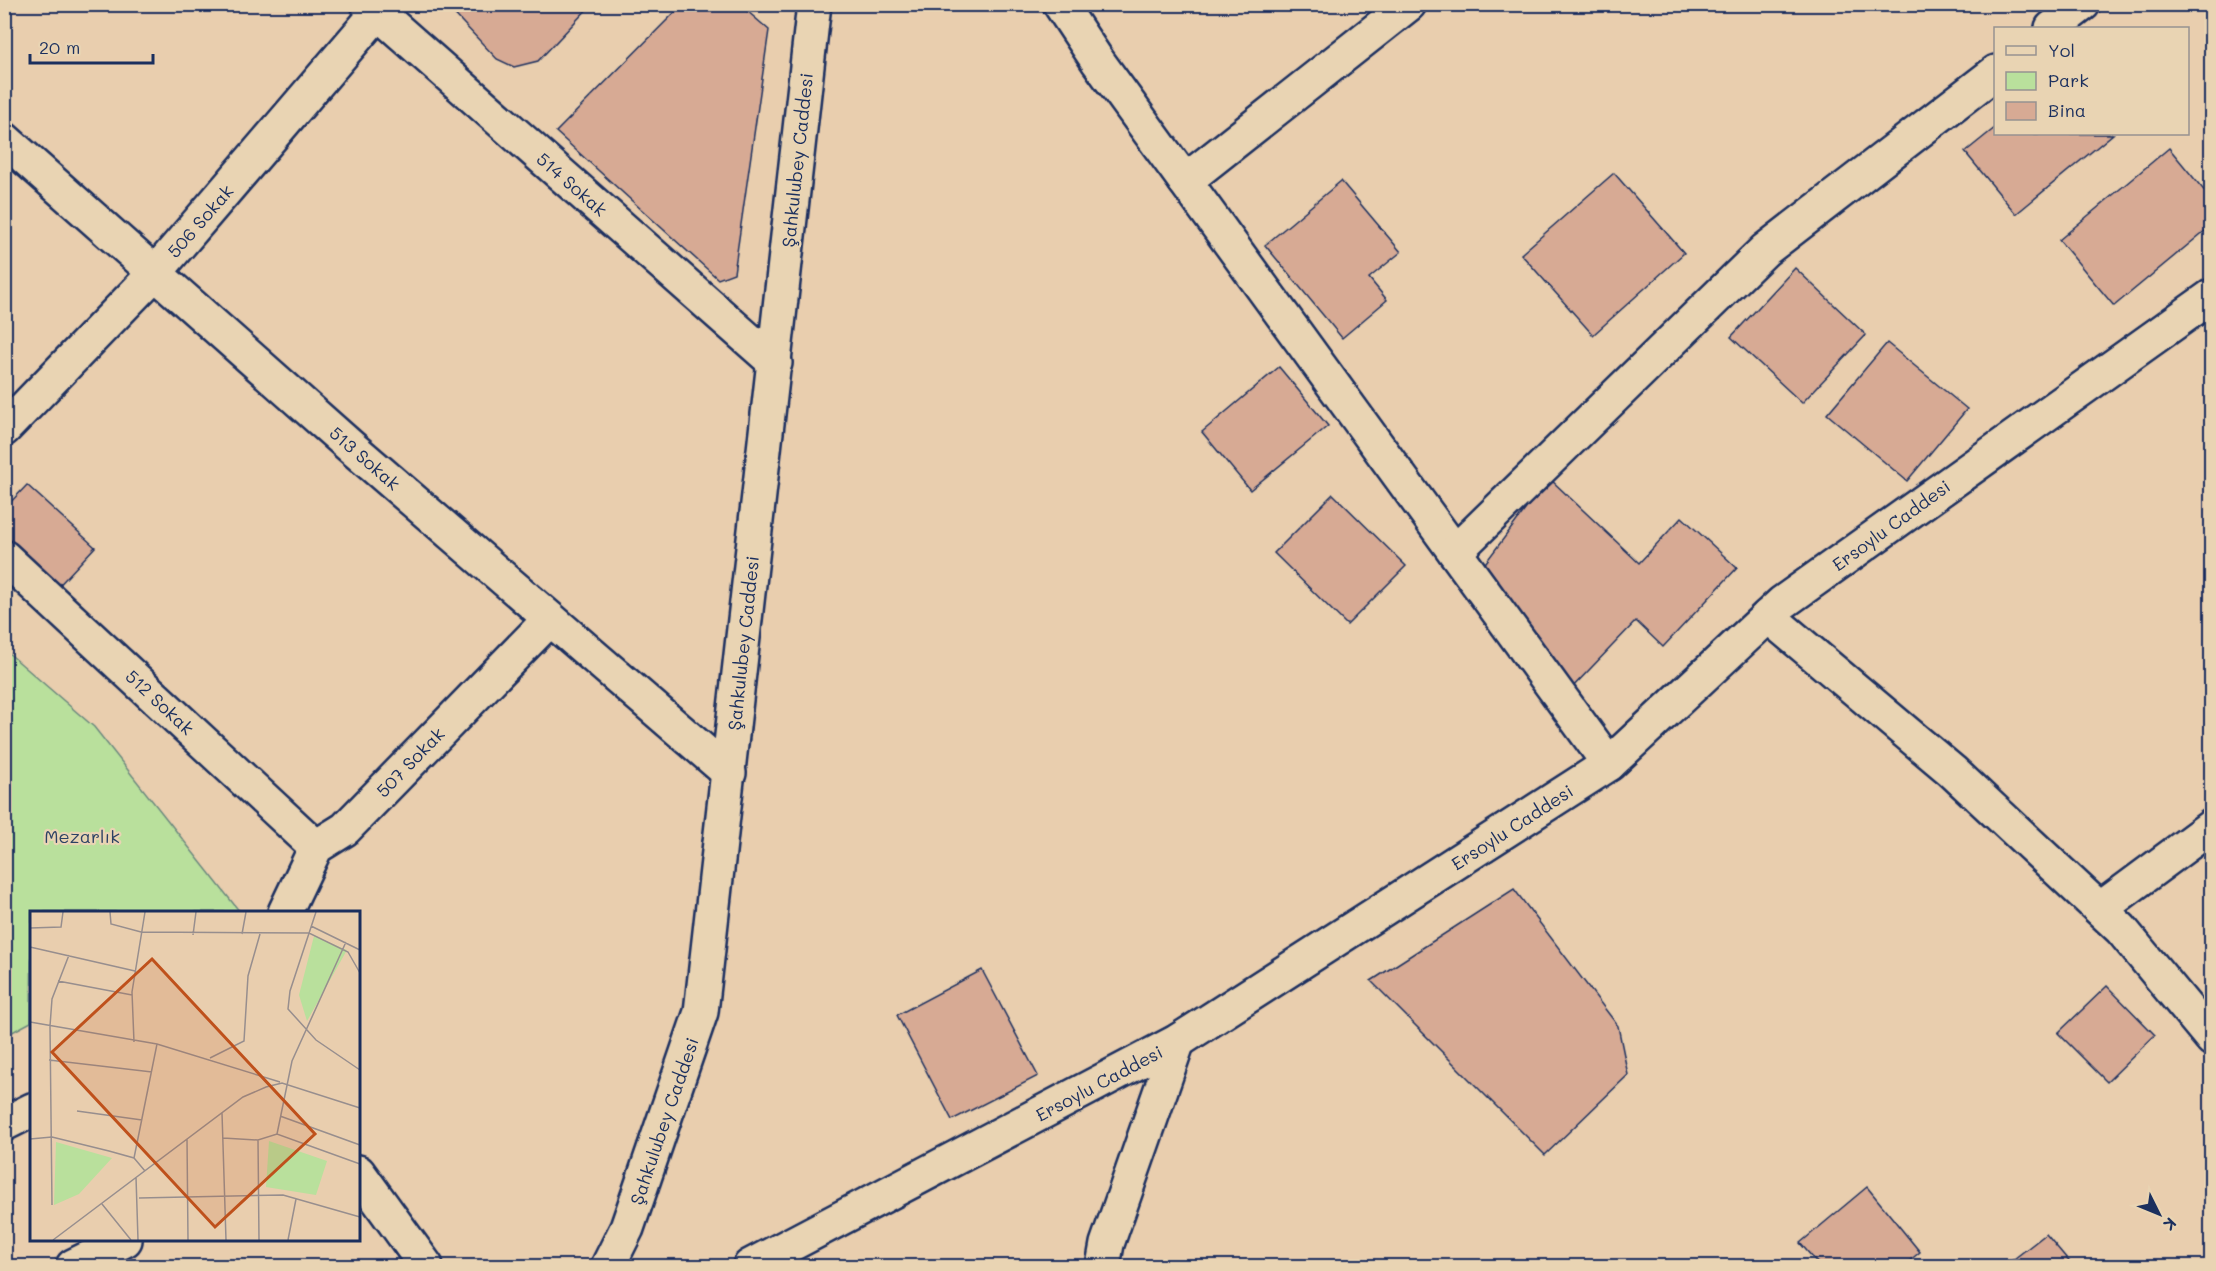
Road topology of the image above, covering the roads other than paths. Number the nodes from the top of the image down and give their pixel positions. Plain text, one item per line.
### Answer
1 (814, 4) edge
2 (1060, 4) edge
3 (1409, 4) edge
4 (2083, 4) edge
5 (377, 7) edge
6 (2053, 27) edge
7 (1994, 73) edge
8 (4, 139) edge
9 (1185, 181) junction
10 (155, 273) junction
11 (2211, 296) edge
12 (775, 363) junction
13 (4, 429) edge
14 (1455, 552) junction
15 (4, 556) edge
16 (1767, 616) junction
17 (550, 618) junction
18 (1609, 764) junction
19 (729, 773) junction
20 (2211, 826) edge
21 (316, 847) junction
22 (2100, 909) junction
23 (285, 911) edge
24 (2211, 1039) edge
25 (1178, 1041) junction
26 (30, 1111) edge
27 (4, 1124) edge
28 (360, 1175) edge
29 (121, 1241) edge
30 (73, 1266) edge
31 (426, 1266) edge
32 (608, 1266) edge
33 (750, 1266) edge
34 (1103, 1266) edge

1 - 12 street, Şahkulubey Caddesi
2 - 9 street
3 - 9 street
4 - 6 street
5 - 10 street, 506 Sokak
5 - 12 street, 514 Sokak
7 - 14 street
8 - 10 street, 513 Sokak
9 - 14 street
10 - 13 street, 506 Sokak
10 - 17 street, 513 Sokak
11 - 16 street, Ersoylu Caddesi
12 - 19 street, Şahkulubey Caddesi
14 - 18 street
15 - 21 street, 512 Sokak
16 - 18 street, Ersoylu Caddesi
16 - 22 street
17 - 19 street, 513 Sokak
17 - 21 street, 507 Sokak
18 - 25 street, Ersoylu Caddesi
19 - 32 street, Şahkulubey Caddesi
20 - 22 street
21 - 23 street
22 - 24 street
25 - 33 street, Ersoylu Caddesi
25 - 34 street
26 - 27 street
28 - 31 street
29 - 30 street

